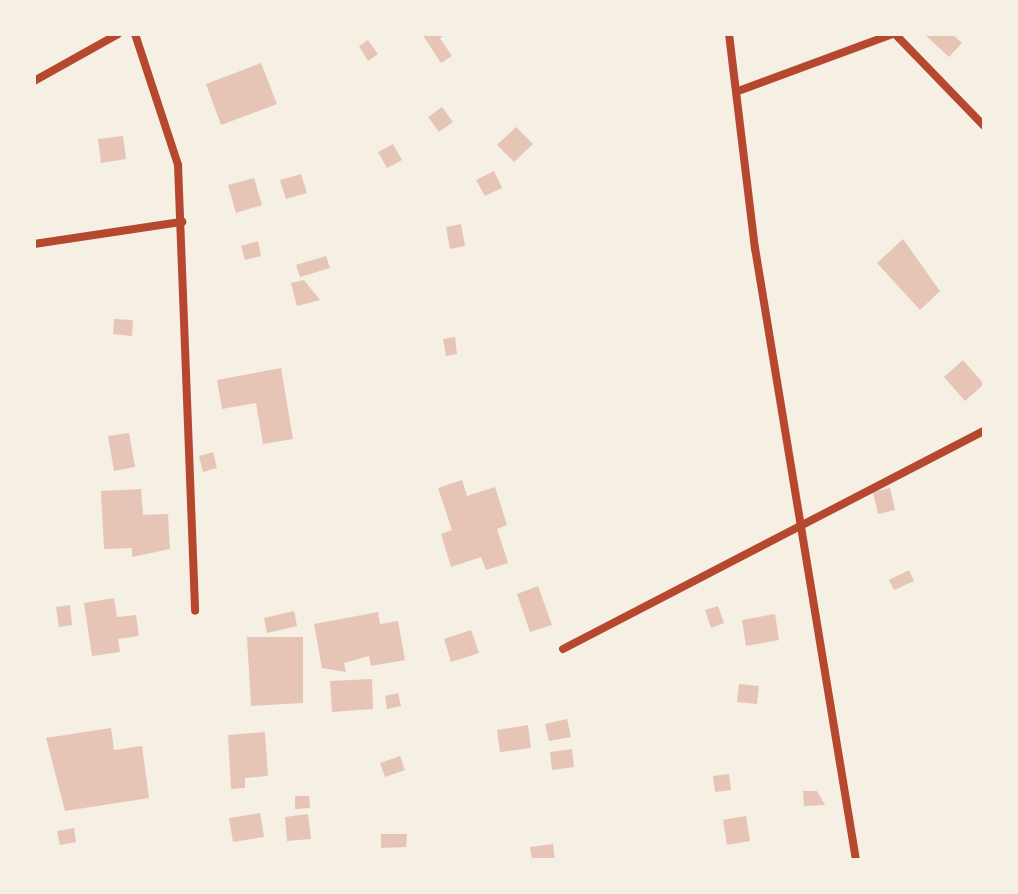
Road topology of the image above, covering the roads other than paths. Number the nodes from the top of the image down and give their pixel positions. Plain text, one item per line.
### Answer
1 (118, 34) edge
2 (135, 34) edge
3 (729, 34) edge
4 (894, 34) edge
5 (34, 81) edge
6 (741, 90) junction
7 (984, 126) edge
8 (182, 222) junction
9 (34, 244) edge
10 (984, 431) edge
11 (804, 522) junction
12 (195, 611) dead end
13 (563, 649) dead end
14 (856, 860) edge

1 - 5 street
2 - 8 street
3 - 6 street
4 - 6 street
4 - 7 street
6 - 11 street
8 - 9 street
8 - 12 street
10 - 11 street
11 - 13 street
11 - 14 street

